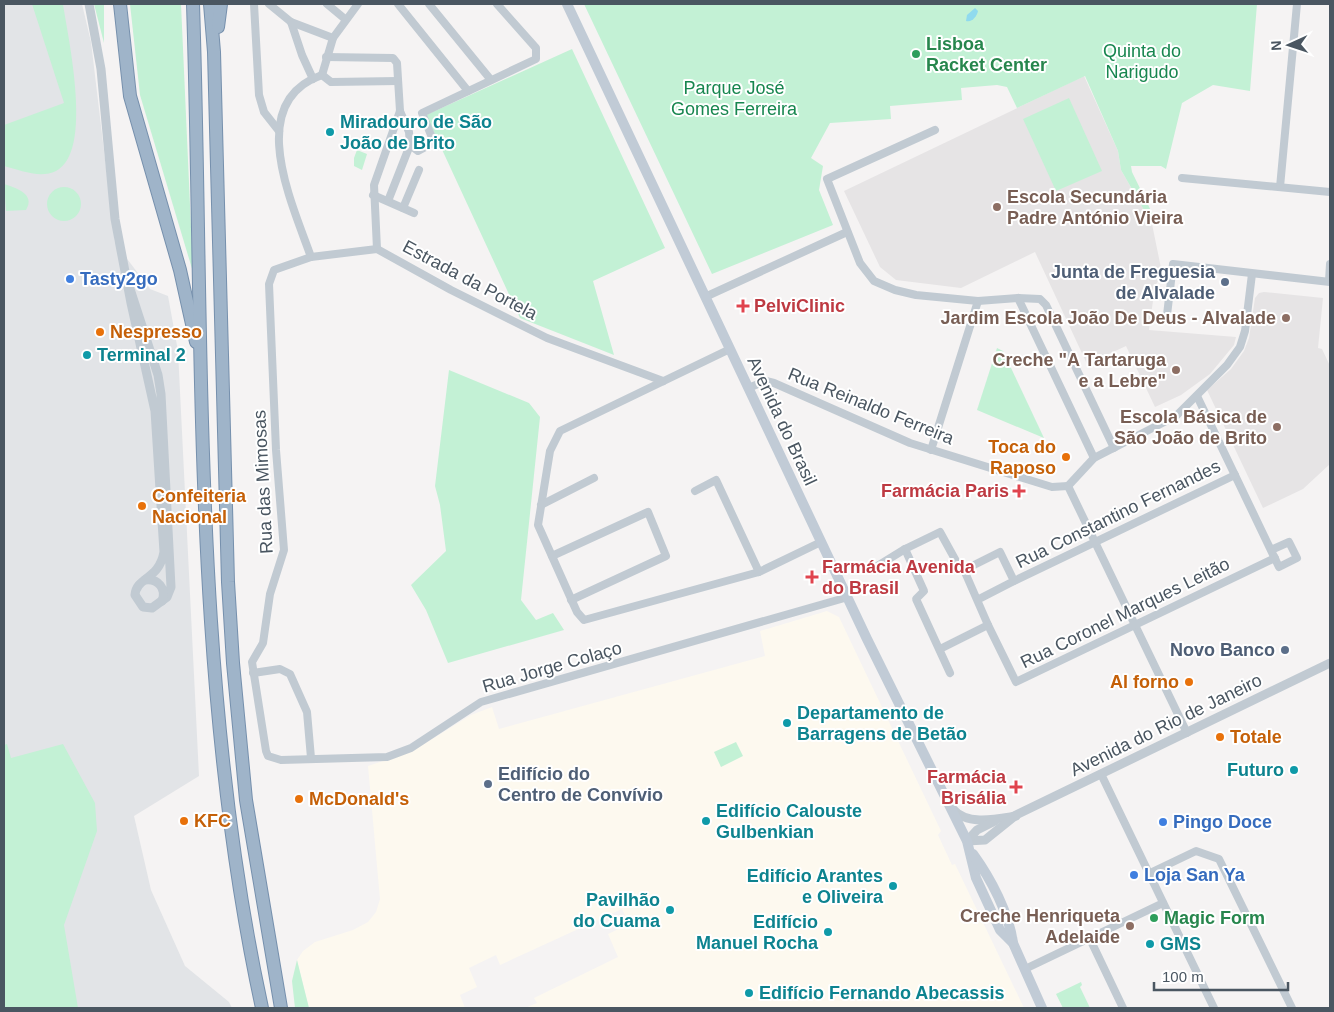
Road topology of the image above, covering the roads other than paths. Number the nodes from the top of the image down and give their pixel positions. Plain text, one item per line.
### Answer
1 (89, 4) edge
2 (120, 4) edge
3 (193, 4) edge
4 (210, 4) edge
5 (221, 4) edge
6 (254, 4) edge
7 (269, 4) edge
8 (327, 4) edge
9 (358, 4) edge
10 (398, 4) edge
11 (429, 4) edge
12 (497, 4) edge
13 (567, 4) edge
14 (1297, 4) edge
15 (345, 19) junction
16 (291, 22) junction
17 (333, 38) junction
18 (214, 52) junction
19 (326, 57) junction
20 (322, 76) junction
21 (313, 79) junction
22 (492, 80) junction
23 (398, 81) junction
24 (468, 91) junction
25 (400, 111) junction
26 (936, 130) dead end
27 (279, 132) junction
28 (410, 145) junction
29 (419, 170) dead end
30 (1182, 178) dead end
31 (1280, 187) junction
32 (1330, 192) edge
33 (373, 195) junction
34 (388, 202) junction
35 (403, 208) junction
36 (414, 213) dead end
37 (847, 232) junction
38 (377, 249) junction
39 (311, 257) junction
40 (1330, 264) edge
41 (1252, 274) junction
42 (1329, 281) edge
43 (269, 284) joint
44 (128, 286) junction
45 (706, 297) junction
46 (1018, 298) junction
47 (978, 301) junction
48 (1167, 315) dead end
49 (730, 349) junction
50 (202, 371) junction
51 (663, 381) junction
52 (748, 388) junction
53 (1197, 396) junction
54 (1114, 448) junction
55 (930, 450) junction
56 (1094, 458) junction
57 (1234, 475) junction
58 (594, 478) dead end
59 (1068, 486) junction
60 (695, 492) dead end
61 (541, 505) junction
62 (821, 542) junction
63 (1095, 542) junction
64 (905, 548) junction
65 (1271, 550) junction
66 (552, 556) junction
67 (1274, 558) junction
68 (871, 570) dead end
69 (964, 570) junction
70 (759, 572) junction
71 (145, 580) junction
72 (1014, 581) junction
73 (848, 598) junction
74 (979, 599) junction
75 (571, 600) junction
76 (161, 602) junction
77 (988, 625) junction
78 (1135, 625) junction
79 (940, 649) junction
80 (1330, 663) edge
81 (950, 673) dead end
82 (253, 674) junction
83 (1187, 733) junction
84 (311, 758) junction
85 (271, 759) joint
86 (1101, 774) junction
87 (951, 806) junction
88 (1016, 816) junction
89 (1002, 818) junction
90 (969, 846) junction
91 (1150, 873) junction
92 (1163, 903) junction
93 (1090, 938) junction
94 (1024, 969) junction
95 (262, 1008) edge
96 (281, 1008) edge
97 (1042, 1008) edge
98 (1123, 1008) edge
99 (1214, 1008) edge
100 (1292, 1008) edge

1 - 44 street
2 - 50 highway
3 - 50 highway
4 - 18 highway
5 - 18 highway
6 - 27 street
7 - 16 street
8 - 15 street
9 - 15 street
10 - 24 street
11 - 22 street
12 - 22 street
13 - 45 main road, Avenida do Brasil
14 - 31 street
15 - 17 street
16 - 17 street
16 - 21 street
17 - 19 street
18 - 96 highway
19 - 20 street
19 - 23 street
20 - 21 street
20 - 23 street
21 - 27 street
22 - 24 street
23 - 25 street
24 - 28 street
25 - 28 street
25 - 33 street
26 - 37 street
27 - 39 street
28 - 34 street
29 - 35 street
30 - 31 street
31 - 32 street
33 - 34 street
33 - 38 street
34 - 35 street
35 - 36 street
37 - 45 street
37 - 47 street
38 - 39 street, Estrada da Portela
38 - 51 street, Estrada da Portela
39 - 43 street, Estrada da Portela
40 - 42 street
41 - 42 street
41 - 48 street
41 - 53 street
43 - 82 street, Rua das Mimosas
44 - 71 street
44 - 76 street
45 - 49 main road, Avenida do Brasil
46 - 47 street
46 - 54 street
46 - 56 street
47 - 55 street
49 - 51 street
49 - 52 main road, Avenida do Brasil
50 - 95 highway
51 - 61 street
52 - 55 street, Rua Reinaldo Ferreira
52 - 62 main road, Avenida do Brasil
53 - 54 street
53 - 57 street
54 - 56 street
55 - 59 street, Rua Reinaldo Ferreira
56 - 59 street
57 - 63 street, Rua Constantino Fernandes
57 - 65 street
58 - 61 street
59 - 63 street
60 - 70 street
61 - 66 street
62 - 70 street
62 - 73 main road, Avenida do Brasil
63 - 72 street, Rua Constantino Fernandes
63 - 78 street
64 - 68 street
64 - 69 street, Rua Coronel Marques Leitão
64 - 79 street
65 - 67 street
65 - 67 street
66 - 75 street
66 - 75 street
67 - 78 street, Rua Coronel Marques Leitão
69 - 72 street
69 - 74 street, Rua Coronel Marques Leitão
70 - 75 street
71 - 76 street
71 - 76 street
72 - 74 street, Rua Constantino Fernandes
73 - 84 street, Rua Jorge Colaço
73 - 87 main road, Avenida do Brasil
74 - 77 street, Rua Coronel Marques Leitão
77 - 78 street, Rua Coronel Marques Leitão
77 - 79 street
78 - 83 street
79 - 81 street
80 - 83 street, Avenida do Rio de Janeiro
82 - 84 street
82 - 85 street, Rua das Mimosas
83 - 86 street, Avenida do Rio de Janeiro
84 - 85 street, Rua Jorge Colaço
86 - 88 street, Avenida do Rio de Janeiro
86 - 91 street
87 - 89 street, Avenida do Rio de Janeiro
87 - 90 main road, Avenida do Brasil
88 - 89 street, Avenida do Rio de Janeiro
88 - 90 street, Avenida do Rio de Janeiro
89 - 90 street, Avenida do Rio de Janeiro
90 - 94 main road, Avenida do Brasil
91 - 92 street
91 - 100 street
92 - 93 street
92 - 99 street
93 - 94 street
93 - 98 street
94 - 97 main road, Avenida do Brasil

